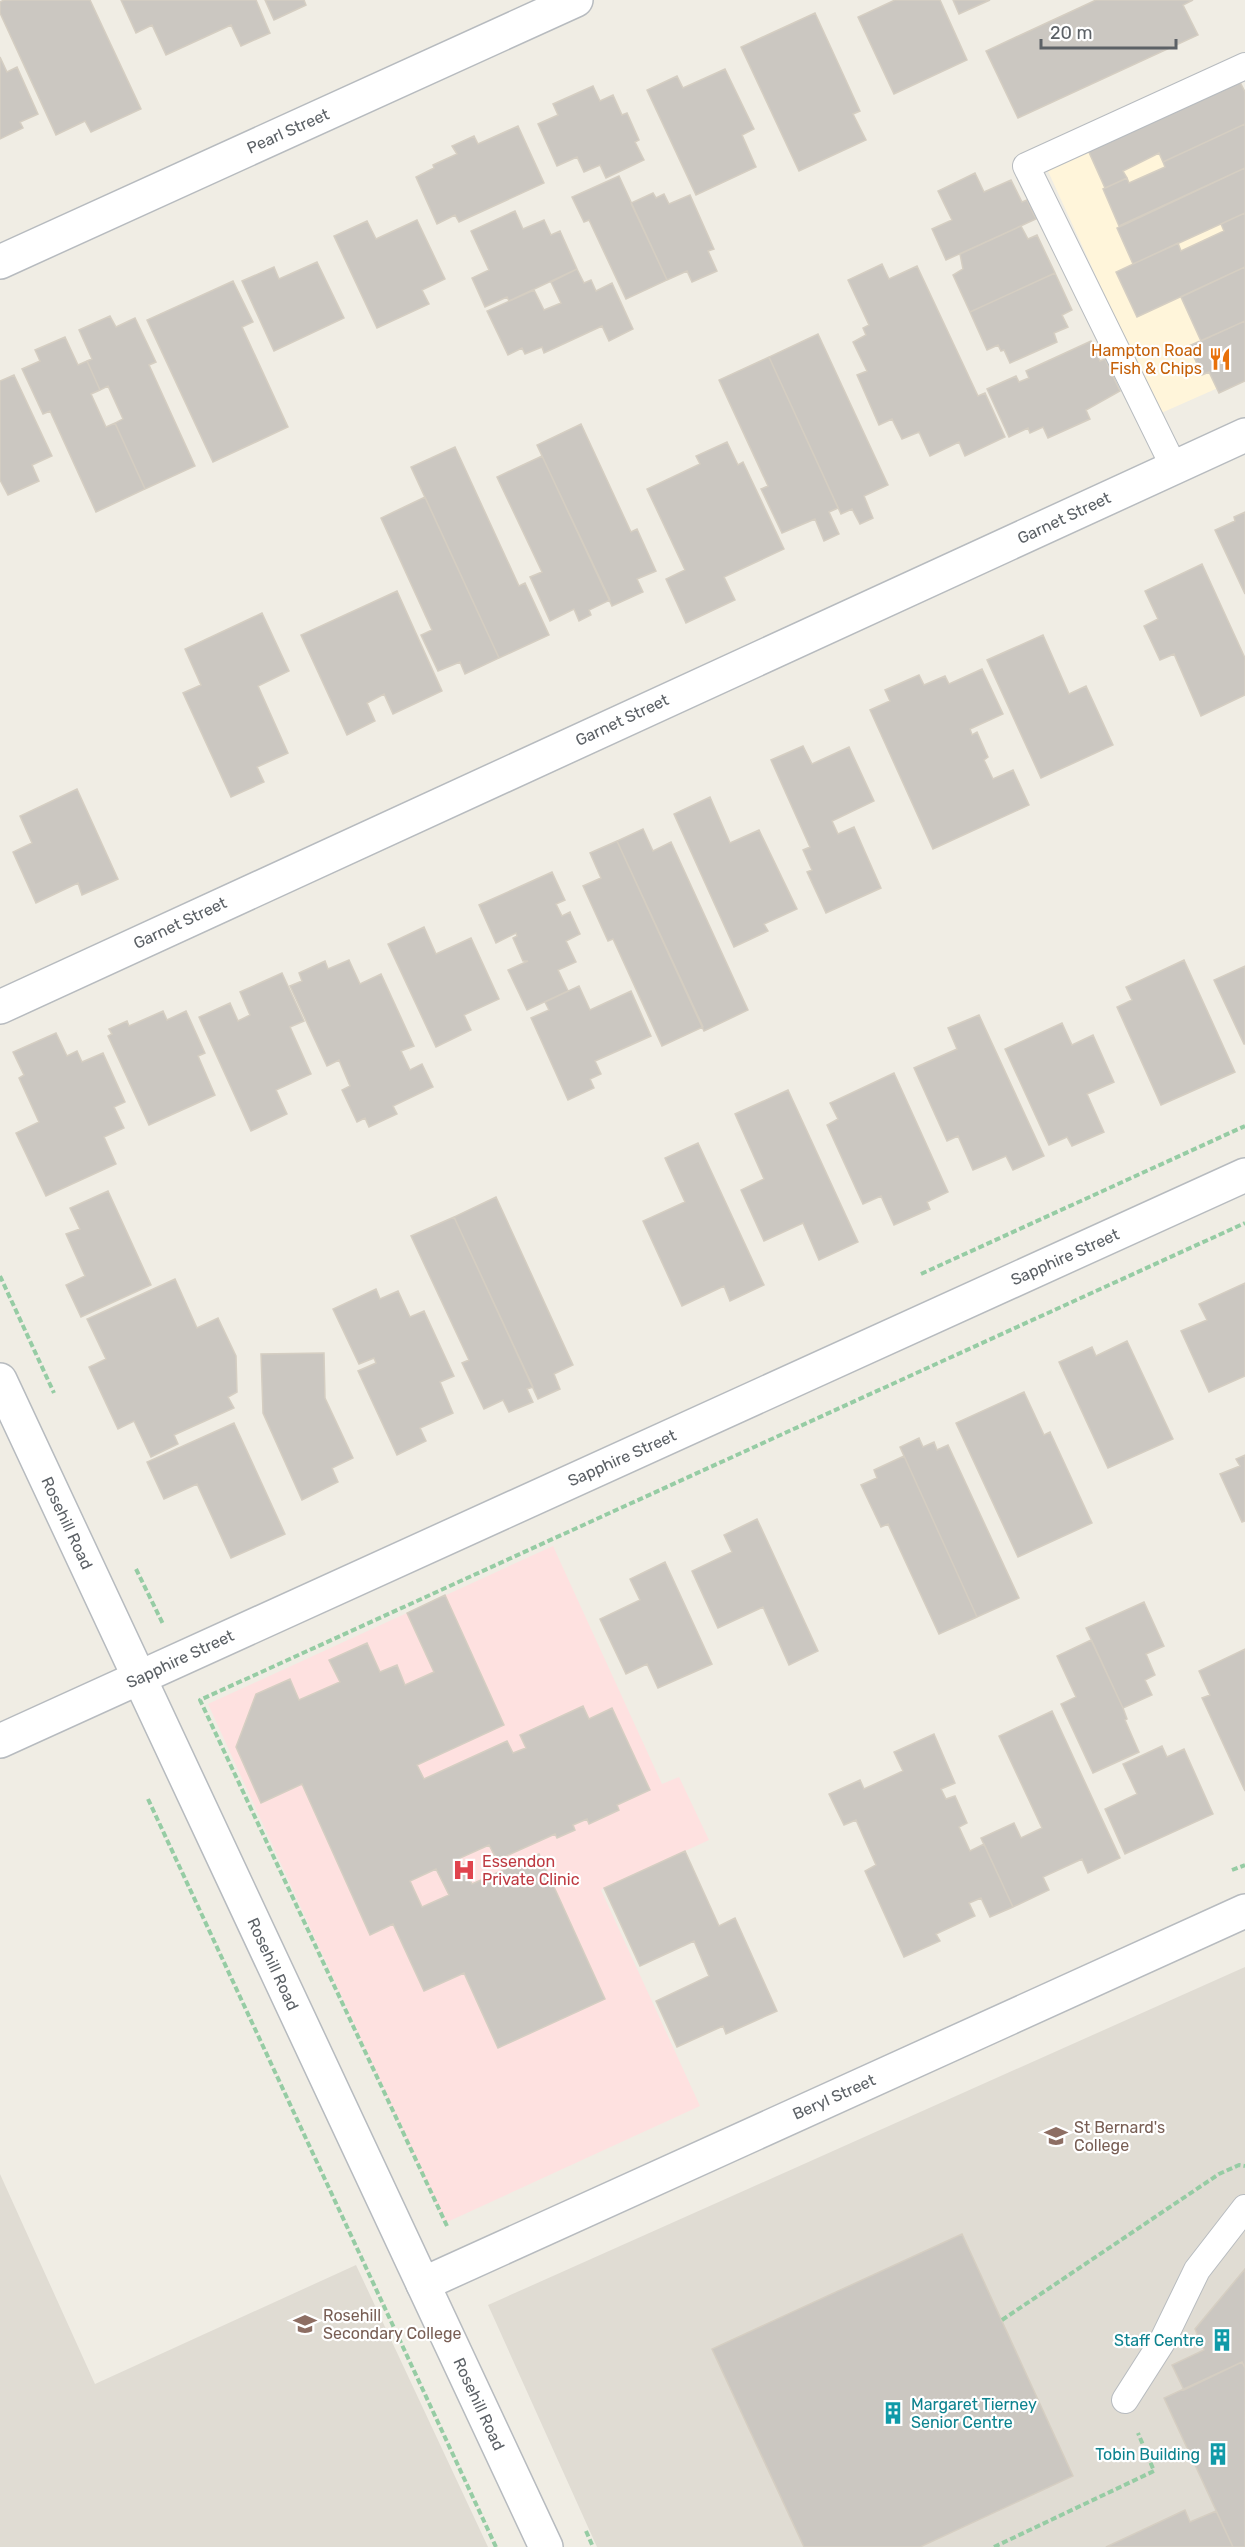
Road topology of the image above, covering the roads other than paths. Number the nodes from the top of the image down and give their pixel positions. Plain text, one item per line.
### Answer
1 (576, 0) edge
2 (1245, 66) edge
3 (0, 262) edge
4 (1245, 435) edge
5 (1174, 467) junction
6 (0, 1007) edge
7 (1245, 1176) edge
8 (0, 1380) edge
9 (139, 1677) junction
10 (0, 1741) edge
11 (1245, 1911) edge
12 (1245, 2208) edge
13 (423, 2284) junction
14 (1125, 2400) road end
15 (546, 2547) edge

1 - 3 street, Pearl Street
2 - 5 lane
4 - 5 street, Garnet Street
5 - 6 street, Garnet Street
7 - 9 street, Sapphire Street
8 - 9 street, Rosehill Road
9 - 10 street, Sapphire Street
9 - 13 street, Rosehill Road
11 - 13 street, Beryl Street
12 - 14 lane
13 - 15 street, Rosehill Road

